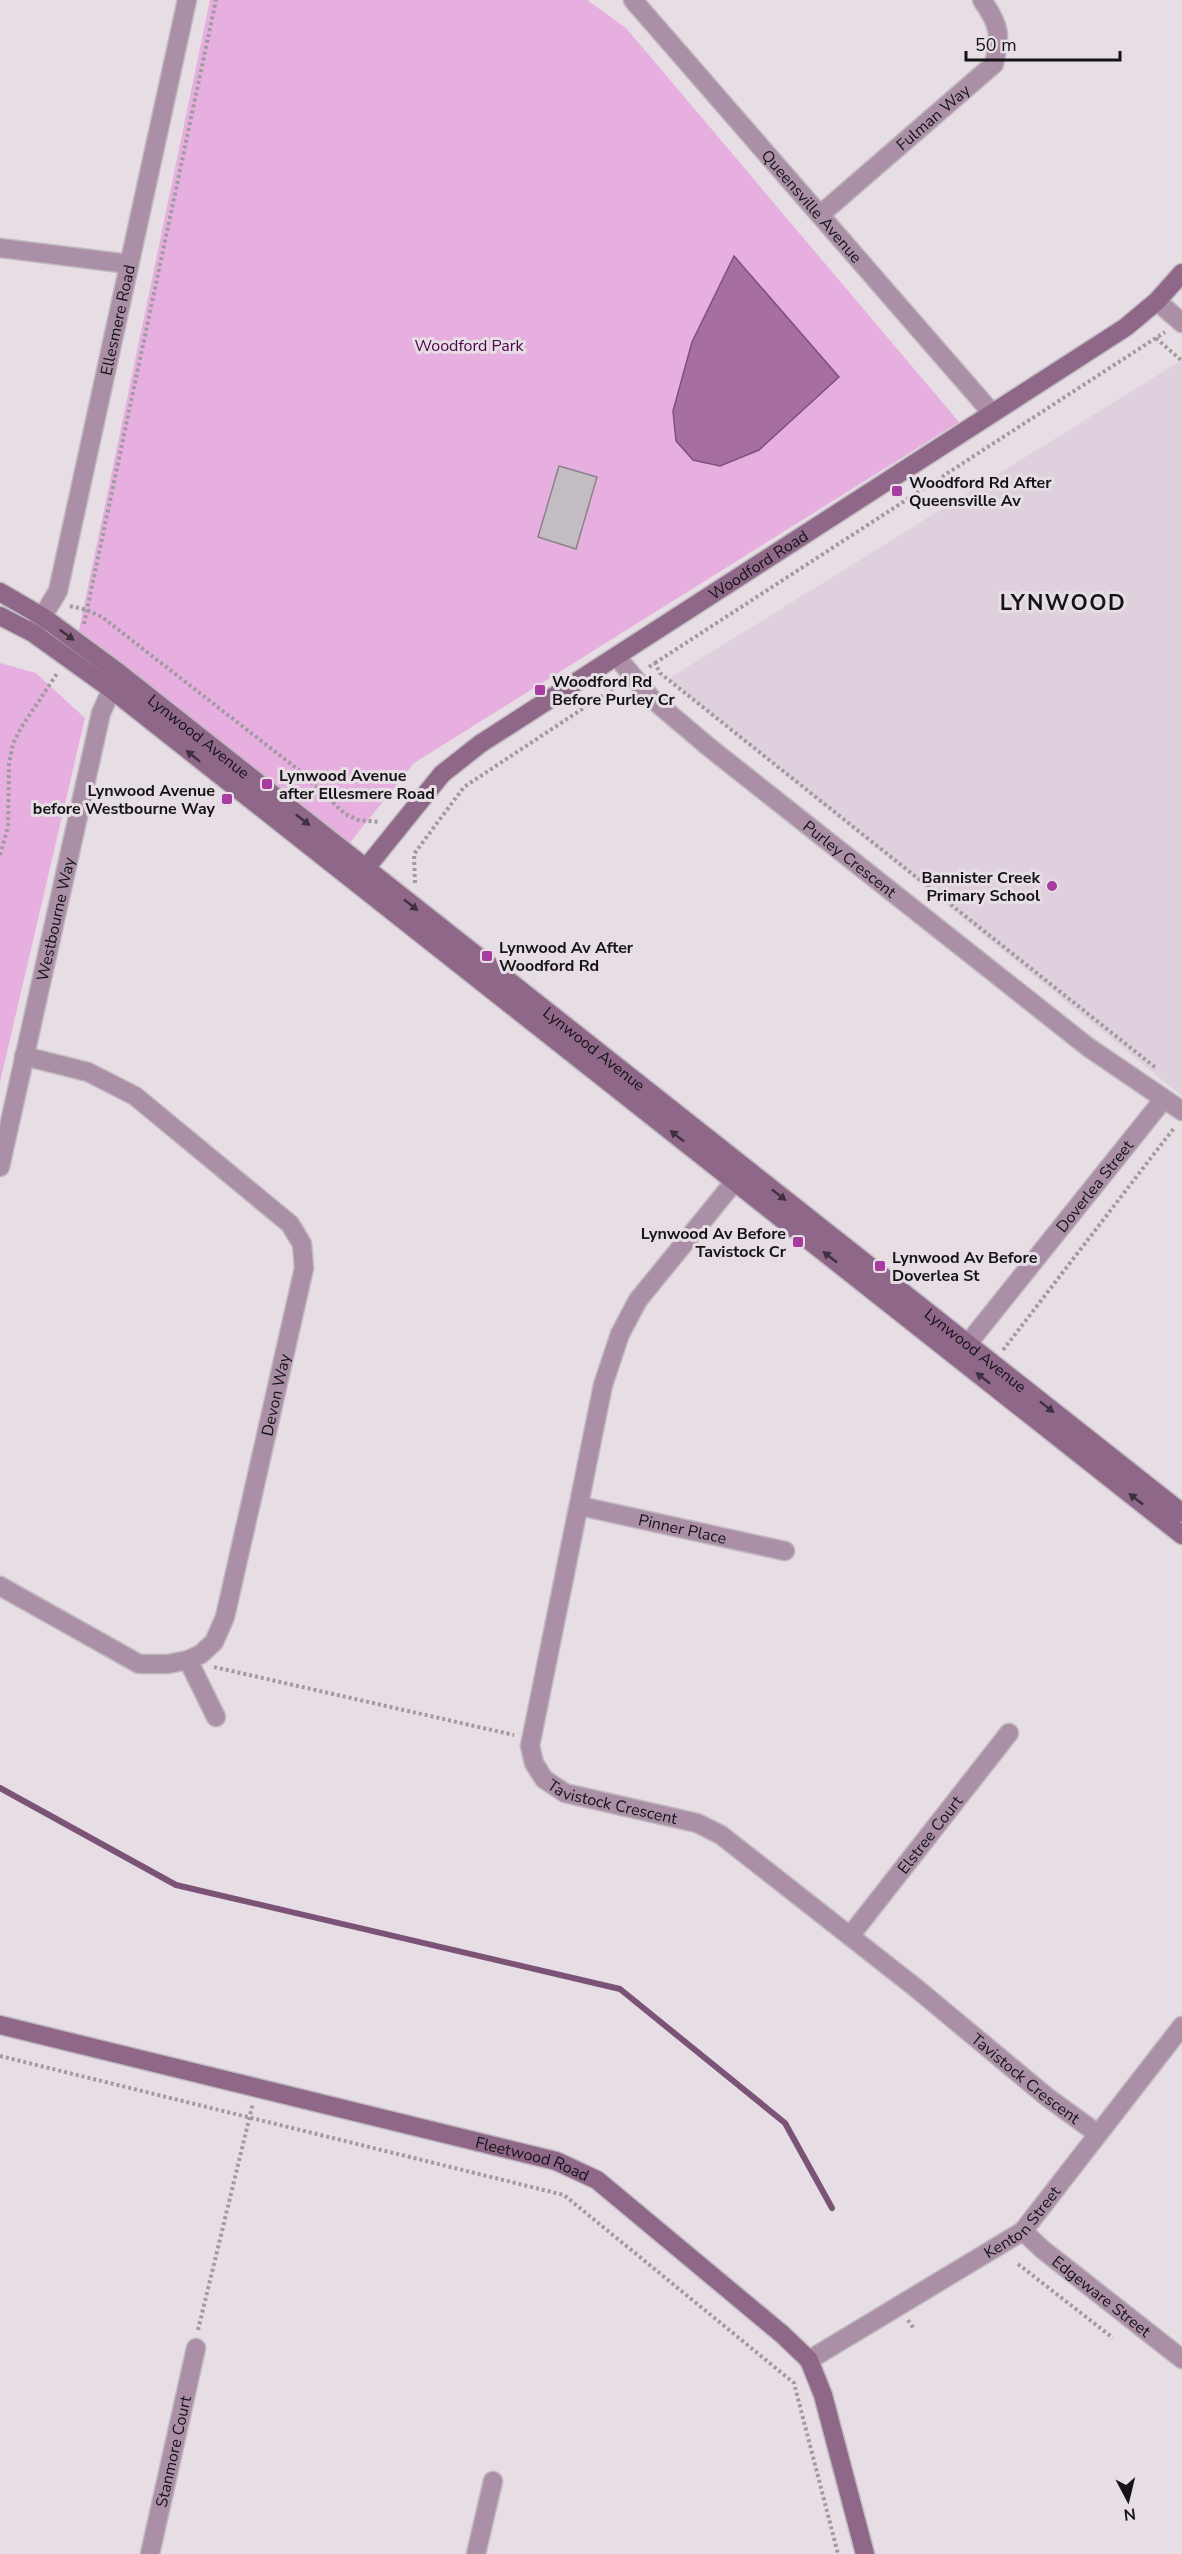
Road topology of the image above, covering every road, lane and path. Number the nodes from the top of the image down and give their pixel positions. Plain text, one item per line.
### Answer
1 (187, 0) edge
2 (216, 0) edge
3 (633, 0) edge
4 (982, 0) edge
5 (821, 214) junction
6 (0, 248) edge
7 (129, 264) junction
8 (1182, 273) edge
9 (1157, 301) junction
10 (1181, 322) edge
11 (1156, 338) junction
12 (1182, 361) edge
13 (992, 413) junction
14 (0, 592) edge
15 (87, 610) junction
16 (0, 616) edge
17 (38, 625) junction
18 (73, 650) junction
19 (617, 657) junction
20 (655, 663) junction
21 (632, 677) junction
22 (115, 681) junction
23 (395, 833) junction
24 (0, 855) edge
25 (360, 875) junction
26 (24, 1056) junction
27 (1158, 1070) dead end
28 (1163, 1100) junction
29 (1178, 1119) edge
30 (0, 1167) edge
31 (740, 1175) junction
32 (962, 1351) junction
33 (998, 1368) junction
34 (580, 1506) junction
35 (1182, 1513) edge
36 (1182, 1535) edge
37 (785, 1551) dead end
38 (0, 1586) edge
39 (194, 1657) junction
40 (216, 1718) dead end
41 (1009, 1733) dead end
42 (532, 1738) junction
43 (850, 1936) junction
44 (0, 2025) edge
45 (1182, 2026) edge
46 (0, 2056) edge
47 (256, 2086) junction
48 (249, 2117) junction
49 (1098, 2134) junction
50 (1023, 2231) junction
51 (1018, 2264) dead end
52 (1113, 2338) dead end
53 (196, 2348) joint
54 (1182, 2359) edge
55 (809, 2360) junction
56 (493, 2481) dead end
57 (150, 2554) edge
58 (476, 2554) edge
59 (838, 2554) edge
60 (865, 2554) edge

1 - 7 street, Ellesmere Road
2 - 15 path
3 - 5 street, Queensville Avenue
4 - 5 street, Fulman Way
5 - 13 street, Queensville Avenue
6 - 7 street
7 - 17 street, Ellesmere Road
8 - 9 street, Woodford Road
9 - 10 street
9 - 13 street, Woodford Road
10 - 11 path
11 - 12 path
11 - 20 path
13 - 19 street, Woodford Road
14 - 17 street, Lynwood Avenue
15 - 18 path
15 - 23 path
16 - 17 street, Lynwood Avenue
17 - 18 street, Lynwood Avenue
18 - 22 street, Lynwood Avenue
18 - 24 path
19 - 21 street, Purley Crescent
19 - 23 street, Woodford Road
20 - 21 path
20 - 27 path
21 - 23 path
21 - 28 street, Purley Crescent
22 - 25 street, Lynwood Avenue
22 - 26 street, Westbourne Way
23 - 25 street, Woodford Road
25 - 31 street, Lynwood Avenue
26 - 30 street, Westbourne Way
26 - 39 street, Devon Way
28 - 29 street, Purley Crescent
28 - 32 street, Doverlea Street
29 - 33 path
31 - 32 street, Lynwood Avenue
31 - 34 street, Tavistock Crescent
32 - 33 street, Lynwood Avenue
36 -> 32 street, Lynwood Avenue
33 -> 35 street, Lynwood Avenue
34 - 37 street, Pinner Place
34 - 42 street, Tavistock Crescent
38 - 39 street
39 - 40 street
39 - 42 path
41 - 43 street, Elstree Court
42 - 43 street, Tavistock Crescent
43 - 49 street, Tavistock Crescent
44 - 47 street, Fleetwood Road
45 - 49 street, Kenton Street
46 - 48 path
47 - 48 path
47 - 55 street, Fleetwood Road
48 - 53 path
48 - 59 path
49 - 50 street, Kenton Street
50 - 54 street, Edgeware Street
50 - 55 street, Kenton Street
51 - 52 path
53 - 57 street, Stanmore Court
55 - 60 street, Fleetwood Road
56 - 58 street

